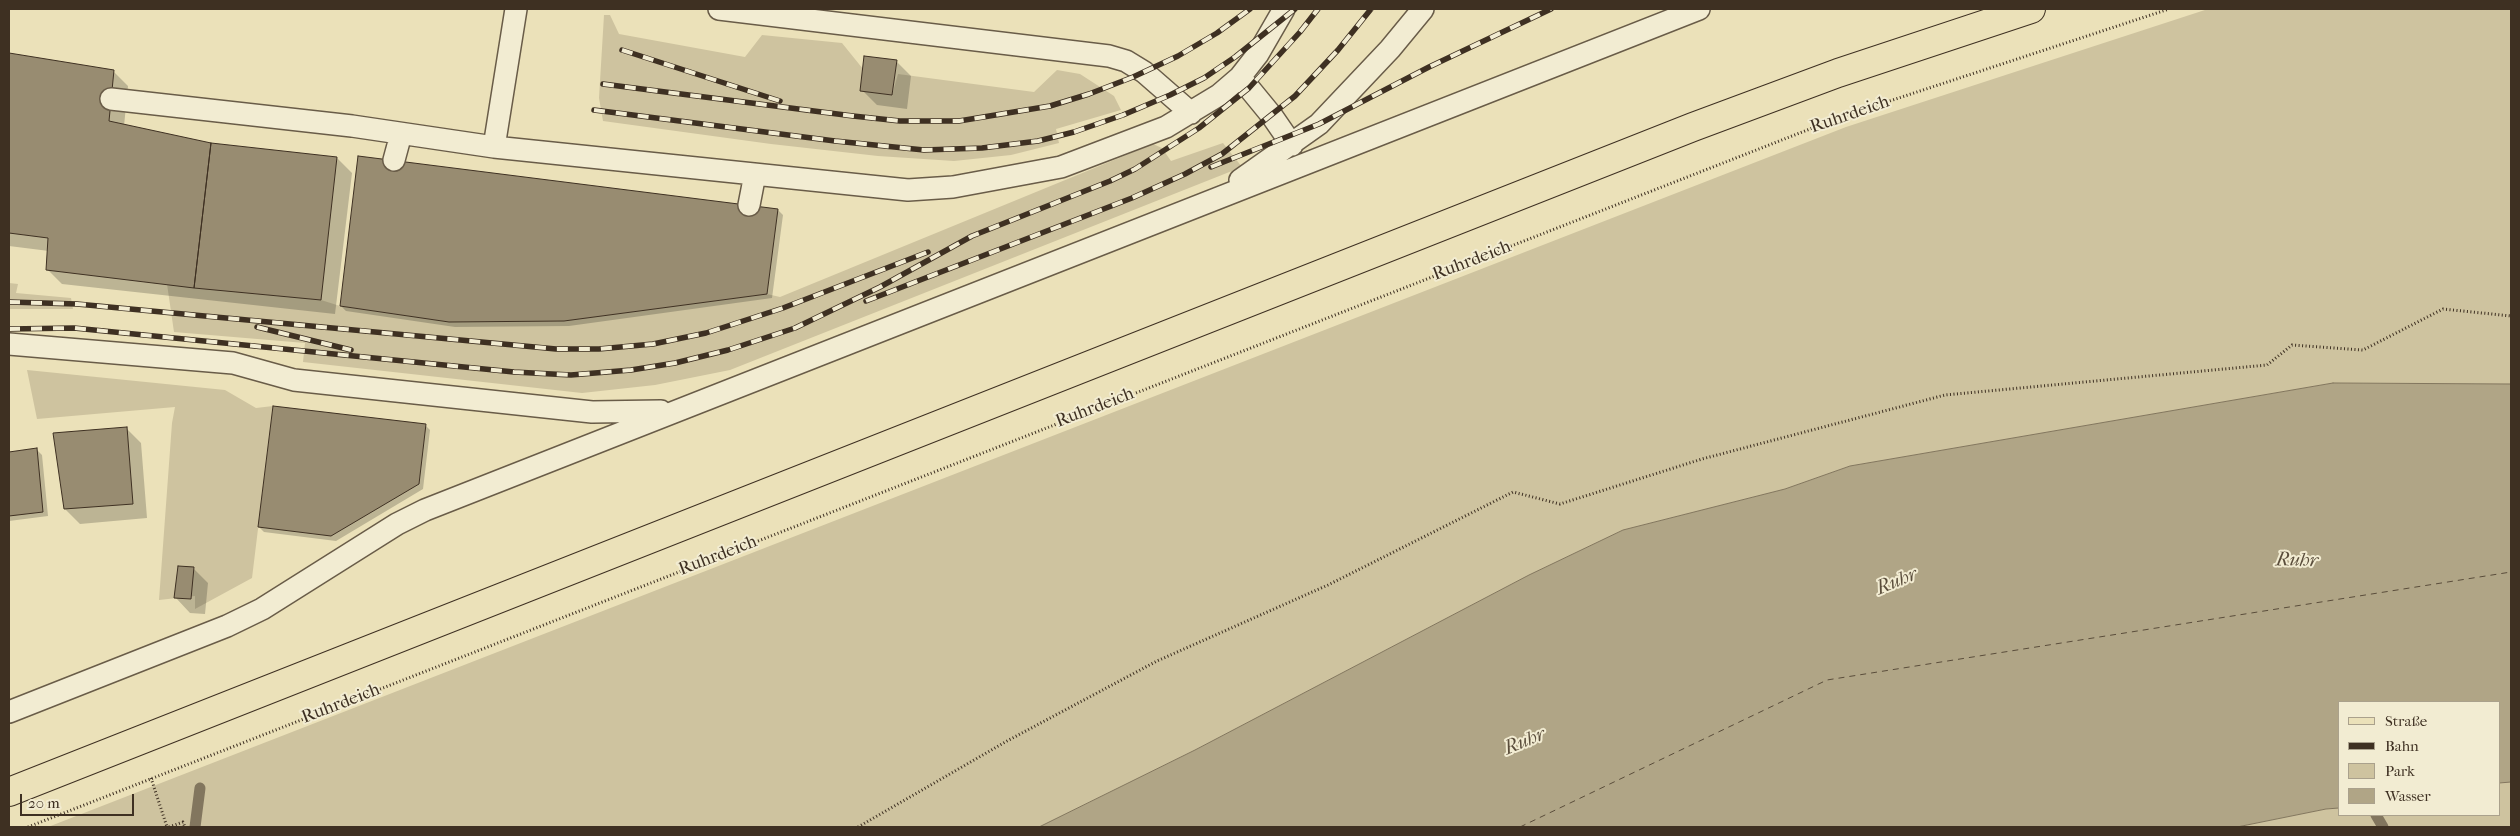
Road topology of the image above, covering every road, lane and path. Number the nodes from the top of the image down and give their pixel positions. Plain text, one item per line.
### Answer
1 (516, 9) edge
2 (719, 9) edge
3 (1284, 9) edge
4 (1423, 9) edge
5 (1699, 9) edge
6 (2031, 9) edge
7 (2169, 9) edge
8 (1240, 77) junction
9 (111, 99) dead end
10 (1191, 113) junction
11 (401, 134) junction
12 (1292, 145) junction
13 (494, 147) junction
14 (394, 160) dead end
15 (754, 174) junction
16 (1209, 202) junction
17 (749, 205) dead end
18 (2511, 316) edge
19 (9, 344) edge
20 (681, 410) junction
21 (9, 712) edge
22 (151, 778) junction
23 (9, 792) edge
24 (28, 827) edge
25 (168, 827) edge
26 (185, 827) edge
27 (858, 827) edge

1 - 13 lane
2 - 10 lane
3 - 8 lane
4 - 12 lane
5 - 16 lane
6 - 23 main road
7 - 22 path, Ruhrdeich
8 - 10 lane
8 - 12 lane
9 - 11 lane
10 - 15 lane
11 - 13 lane
11 - 14 lane
12 - 16 lane
13 - 15 lane
15 - 17 lane
16 - 20 lane
18 - 27 path
19 - 20 lane
20 - 21 lane
22 - 24 path, Ruhrdeich
22 - 25 path
25 - 26 path

